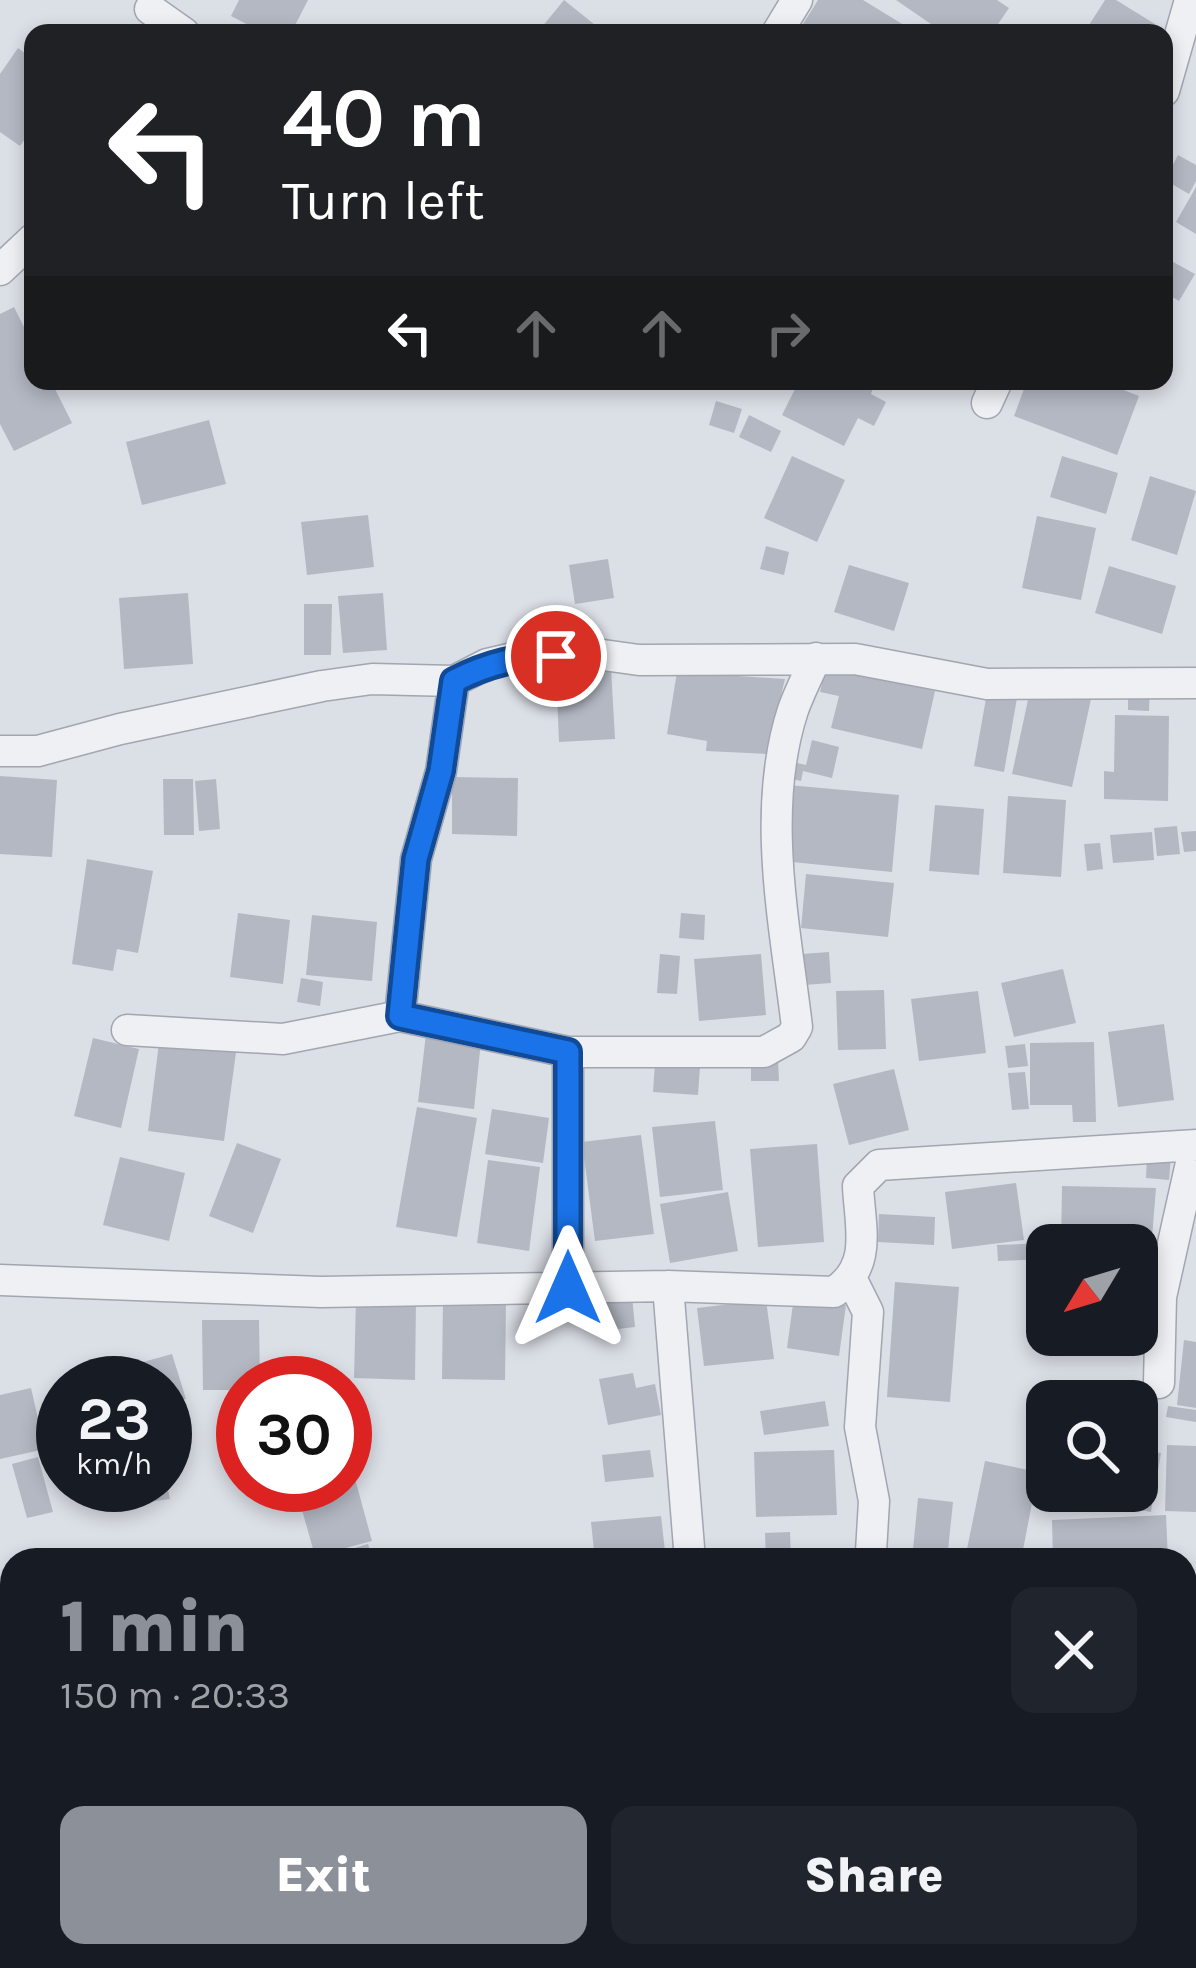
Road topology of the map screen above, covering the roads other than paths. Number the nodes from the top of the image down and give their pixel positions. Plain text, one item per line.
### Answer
1 (1190, 0) edge
2 (1173, 68) edge
3 (24, 247) edge
4 (0, 270) edge
5 (816, 658) junction
6 (454, 681) junction
7 (1196, 683) edge
8 (0, 751) edge
9 (400, 1016) junction
10 (127, 1030) dead end
11 (568, 1052) junction
12 (1196, 1145) edge
13 (0, 1280) edge
14 (852, 1280) junction
15 (668, 1286) junction
16 (568, 1288) junction
17 (1159, 1383) dead end
18 (689, 1548) edge
19 (872, 1548) edge

1 - 2 street
3 - 4 street
5 - 6 street
5 - 7 street
5 - 11 street
6 - 8 street
6 - 9 street
9 - 10 street
9 - 11 street
11 - 16 street
12 - 14 street
12 - 17 street
13 - 16 street
14 - 15 street
14 - 19 street
15 - 16 street
15 - 18 street

